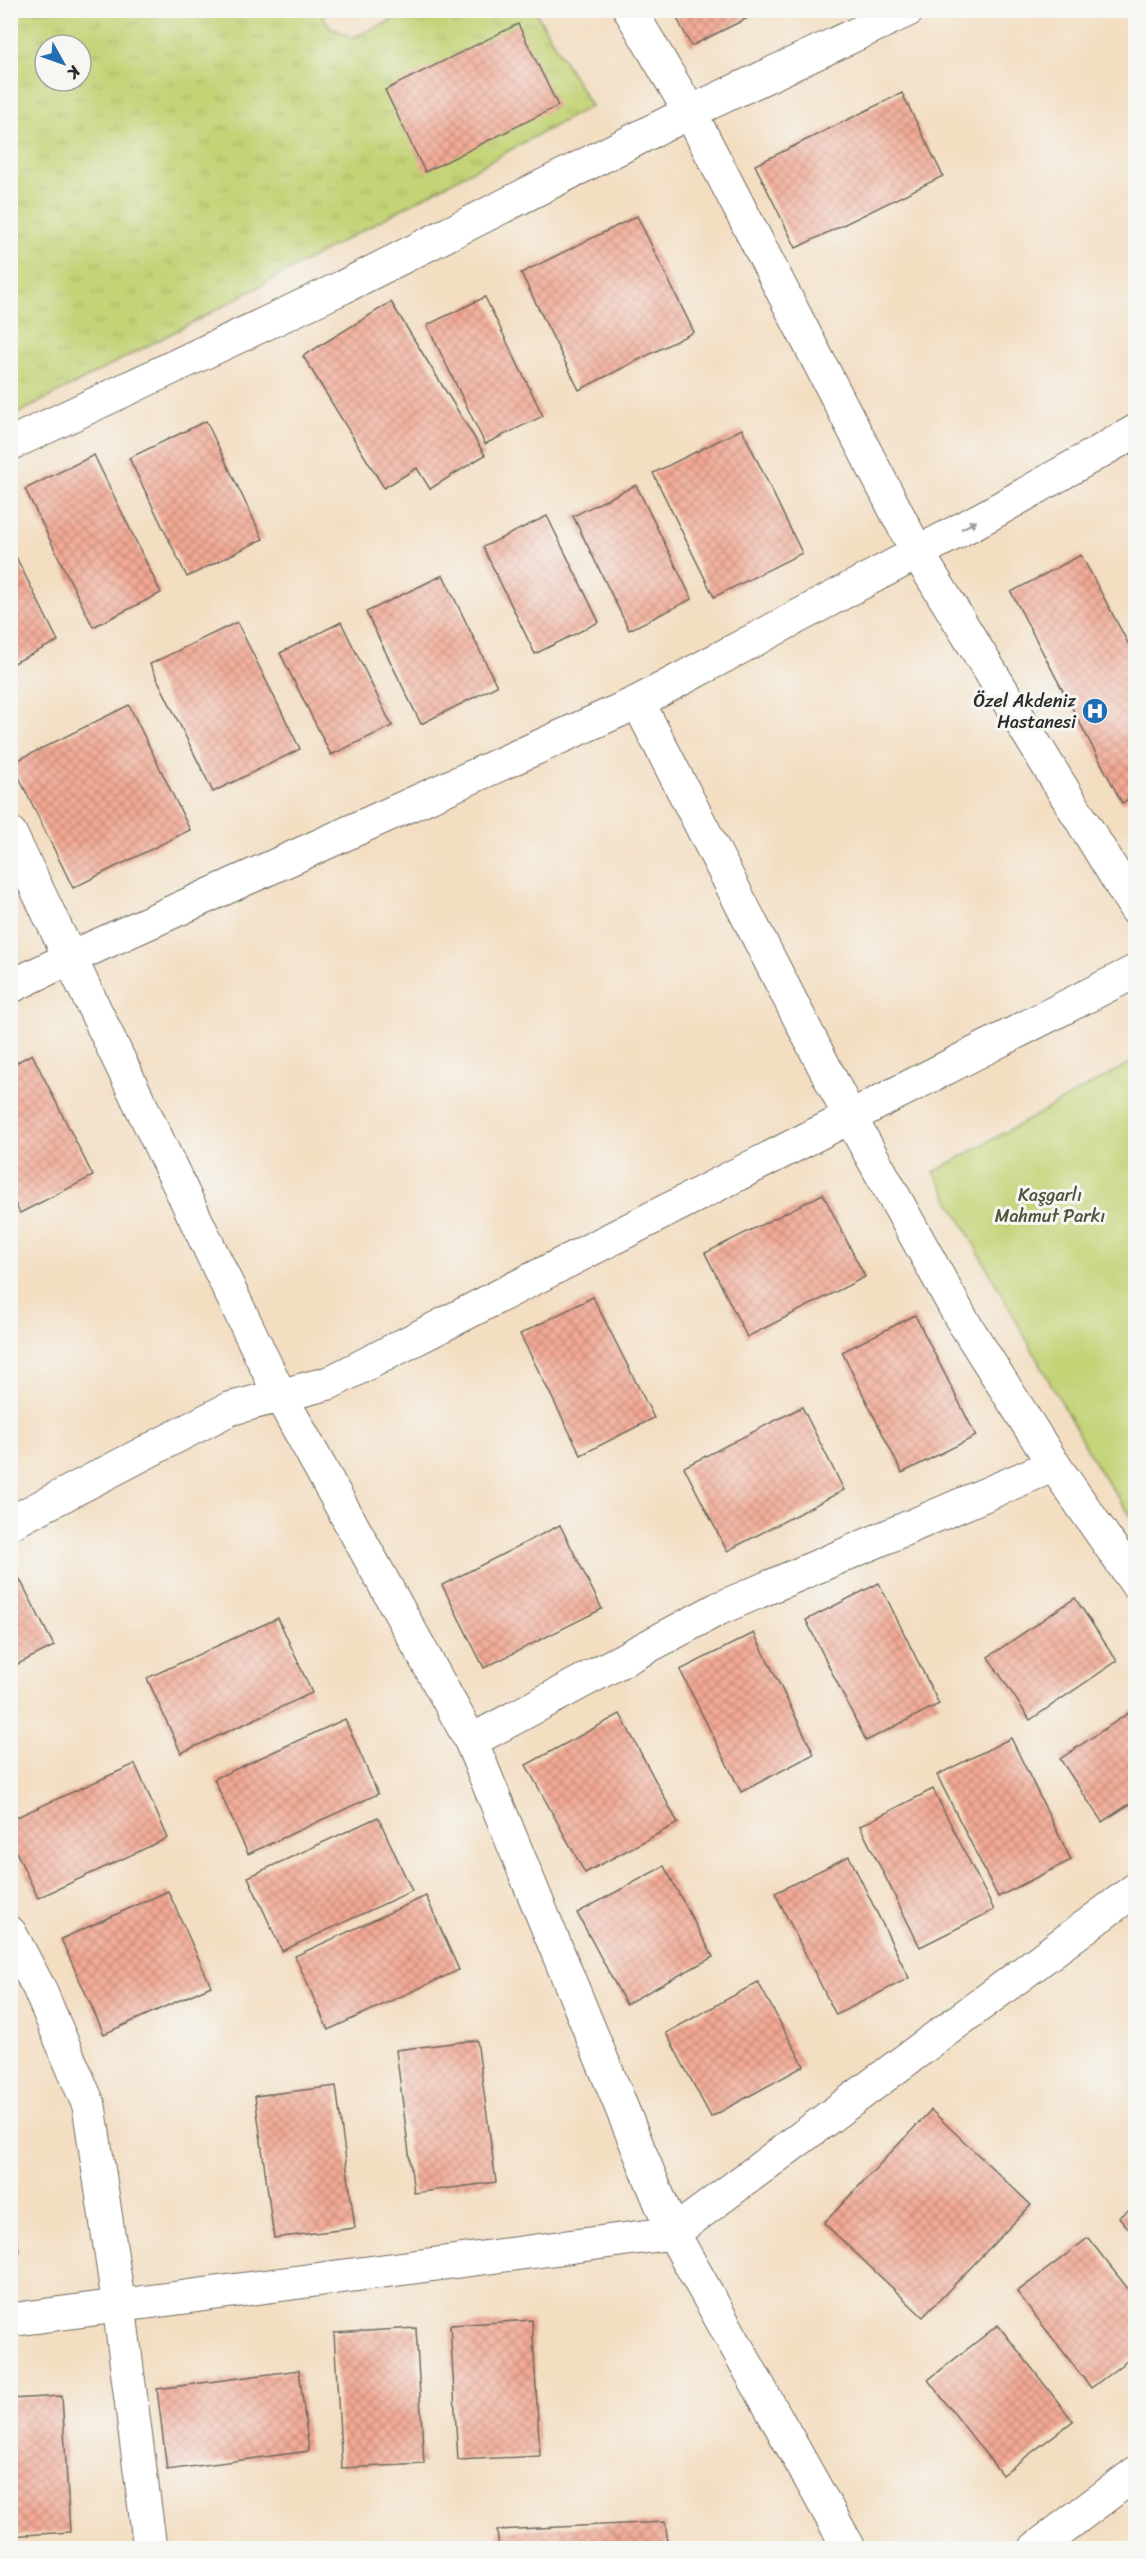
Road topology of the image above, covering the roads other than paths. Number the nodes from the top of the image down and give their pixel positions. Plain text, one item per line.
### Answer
1 (630, 10) edge
2 (908, 10) edge
3 (690, 112) junction
4 (1136, 430) edge
5 (10, 444) edge
6 (917, 552) junction
7 (638, 702) junction
8 (10, 833) edge
9 (1136, 909) edge
10 (70, 958) junction
11 (1136, 970) edge
12 (10, 987) edge
13 (850, 1116) junction
14 (280, 1395) junction
15 (1054, 1465) junction
16 (10, 1523) edge
17 (1136, 1583) edge
18 (471, 1741) junction
19 (1136, 1889) edge
20 (10, 1933) edge
21 (673, 2233) junction
22 (120, 2306) junction
23 (10, 2320) edge
24 (1136, 2473) edge
25 (150, 2548) edge
26 (849, 2548) edge
27 (1036, 2548) edge

1 - 3 street
2 - 3 street
3 - 5 street
3 - 6 street
6 -> 4 street
6 - 7 street
6 - 9 street
7 - 10 street
7 - 13 street
8 - 10 street
10 - 12 street
10 - 14 street
11 - 13 street
13 - 14 street
13 - 15 street
14 - 16 street
14 - 18 street
15 - 17 street
15 - 18 street
18 - 21 street
19 - 21 street
20 - 22 street
21 - 22 street
21 - 26 street
22 - 23 street
22 - 25 street
24 - 27 street

